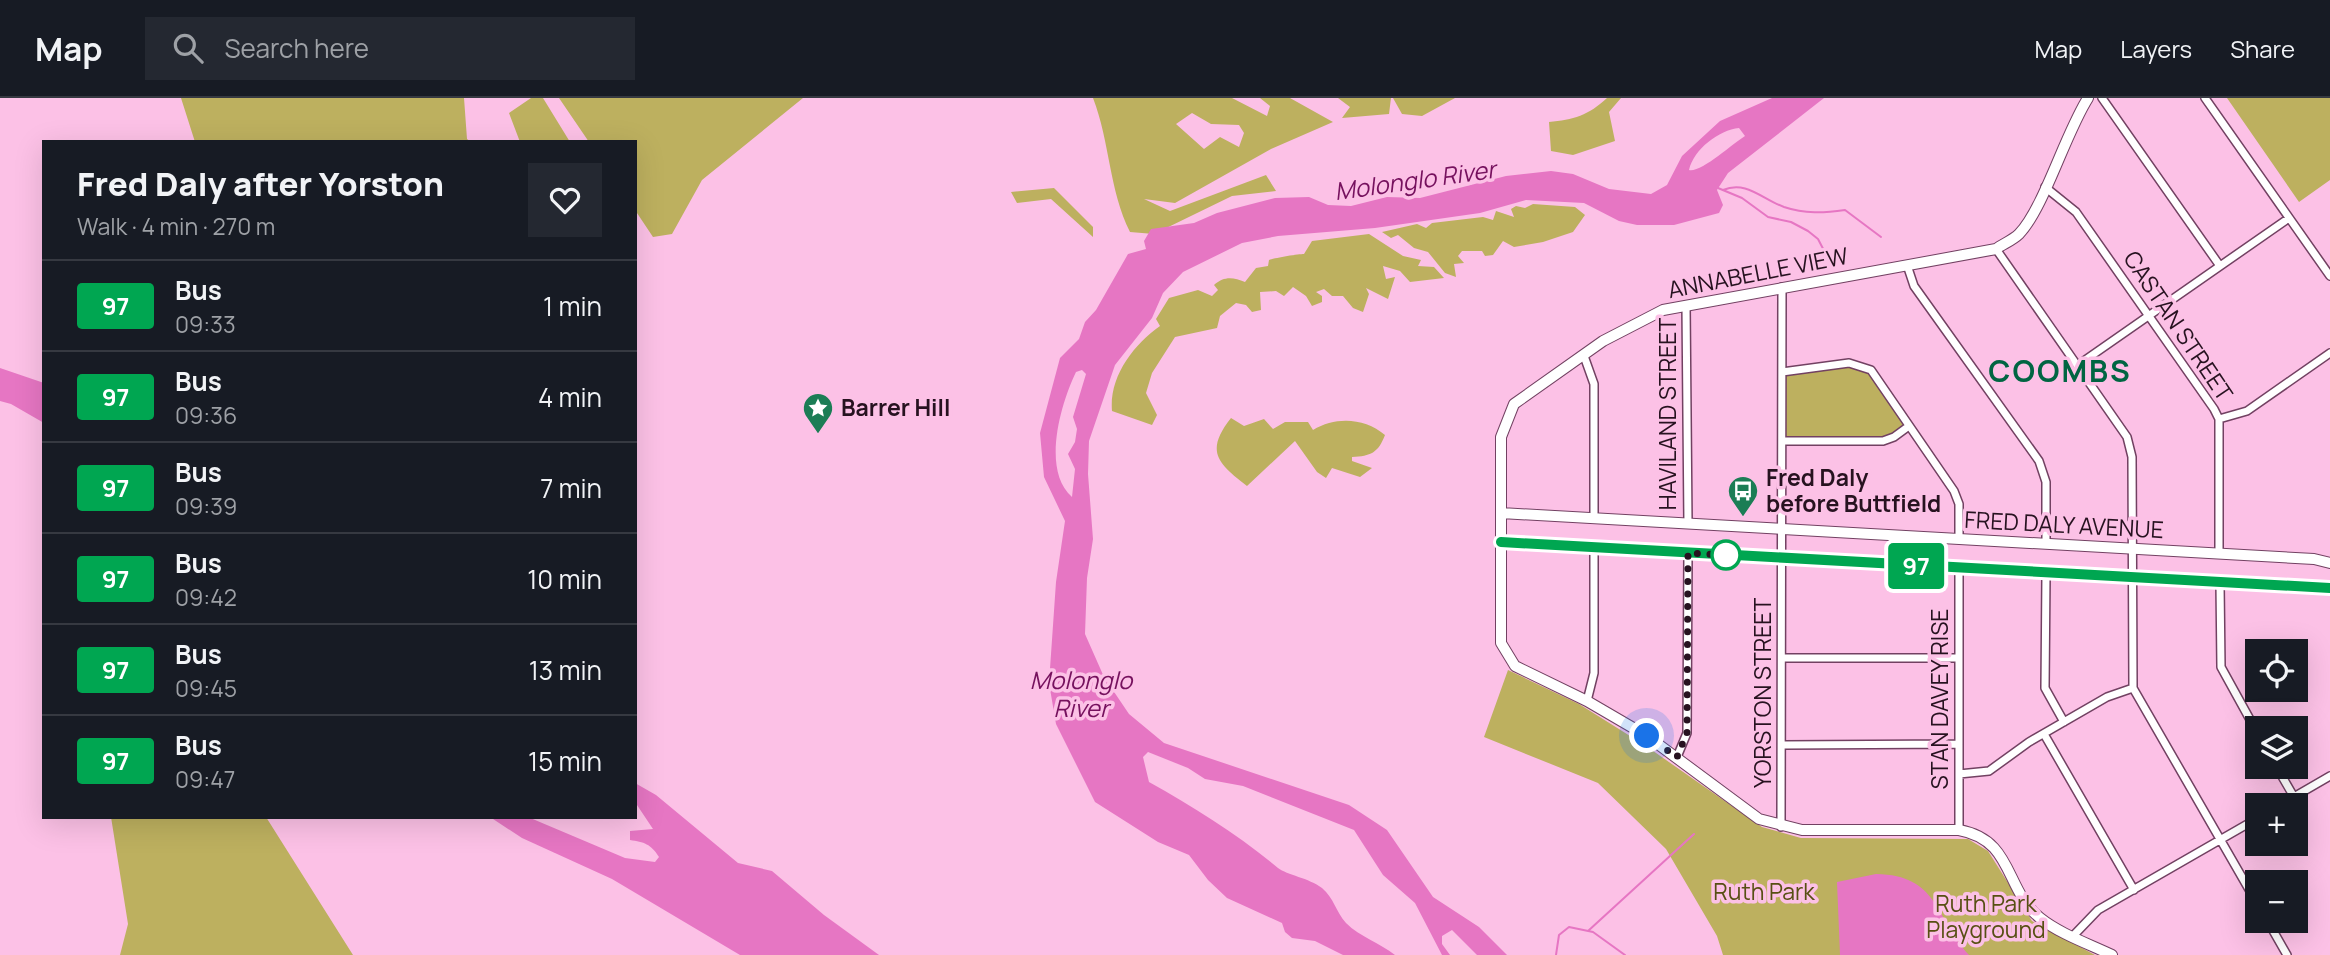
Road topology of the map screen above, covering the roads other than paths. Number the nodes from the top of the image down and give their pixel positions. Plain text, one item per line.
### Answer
1 (2088, 98) edge
2 (2102, 98) edge
3 (2205, 98) edge
4 (2045, 187) junction
5 (2289, 218) junction
6 (1996, 249) junction
7 (1907, 265) junction
8 (2220, 266) junction
9 (2330, 276) edge
10 (1782, 287) junction
11 (1686, 305) junction
12 (2149, 316) junction
13 (2330, 353) edge
14 (1584, 356) junction
15 (2078, 365) junction
16 (1782, 372) junction
17 (2219, 419) junction
18 (1909, 426) junction
19 (1782, 441) junction
20 (1501, 513) junction
21 (1594, 518) junction
22 (1688, 524) junction
23 (1782, 529) junction
24 (1959, 539) junction
25 (1501, 542) junction
26 (2046, 544) junction
27 (1594, 548) junction
28 (2132, 549) junction
29 (1688, 553) junction
30 (2219, 554) junction
31 (1782, 559) junction
32 (2330, 563) edge
33 (1959, 569) junction
34 (2046, 574) junction
35 (2133, 579) junction
36 (2220, 584) junction
37 (2330, 588) edge
38 (1783, 658) junction
39 (1959, 658) junction
40 (2133, 688) junction
41 (1587, 701) junction
42 (2248, 716) edge
43 (2064, 722) junction
44 (2044, 734) junction
45 (1959, 744) junction
46 (1783, 745) junction
47 (1677, 757) junction
48 (1959, 774) junction
49 (2330, 776) edge
50 (2301, 793) edge
51 (2245, 826) edge
52 (1781, 827) junction
53 (1959, 830) junction
54 (2220, 840) junction
55 (2245, 883) edge
56 (2134, 890) junction
57 (2274, 933) edge
58 (2073, 936) junction
59 (2112, 955) edge
60 (2287, 955) edge

1 - 4 street
2 - 8 street
3 - 5 street
4 - 6 street
4 - 12 street, CASTAN STREET
5 - 8 street
5 - 9 street
6 - 7 street, ANNABELLE VIEW
6 - 15 street
7 - 10 street, ANNABELLE VIEW
7 - 26 street
8 - 12 street
10 - 11 street, ANNABELLE VIEW
10 - 16 street, YORSTON STREET
11 - 14 street, ANNABELLE VIEW
11 - 22 street, HAVILAND STREET
12 - 15 street
12 - 17 street, CASTAN STREET
13 - 17 street
14 - 20 street, ANNABELLE VIEW
14 - 21 street
15 - 28 street
16 - 18 street
16 - 19 street, YORSTON STREET
17 - 30 street, CASTAN STREET
18 - 19 street
18 - 24 street
19 - 23 street, YORSTON STREET
20 - 21 street, FRED DALY AVENUE
20 - 25 street, ANNABELLE VIEW
21 - 22 street, FRED DALY AVENUE
22 - 23 street, FRED DALY AVENUE
23 - 24 street, FRED DALY AVENUE
23 - 31 street, YORSTON STREET
24 - 26 street, FRED DALY AVENUE
25 - 27 street
25 - 41 street, ANNABELLE VIEW
26 - 28 street, FRED DALY AVENUE
27 - 29 street
27 - 41 street
28 - 30 street, FRED DALY AVENUE
28 - 35 street
29 - 31 street
29 - 47 street
30 - 32 street, FRED DALY AVENUE
31 - 33 street
31 - 38 street, YORSTON STREET
33 - 34 street
33 - 39 street, STAN DAVEY RISE
34 - 35 street
34 - 43 street
35 - 36 street
35 - 40 street
36 - 37 street
36 - 42 street
38 - 39 street
38 - 46 street, YORSTON STREET
39 - 45 street, STAN DAVEY RISE
40 - 43 street
40 - 54 street
41 - 47 street
43 - 44 street
44 - 48 street
44 - 56 street
45 - 46 street
45 - 48 street, STAN DAVEY RISE
46 - 52 street, YORSTON STREET
47 - 52 street
48 - 53 street, STAN DAVEY RISE
49 - 50 street
51 - 54 street
52 - 53 street
53 - 58 street
54 - 55 street
54 - 56 street
56 - 58 street
57 - 60 street
58 - 59 street

